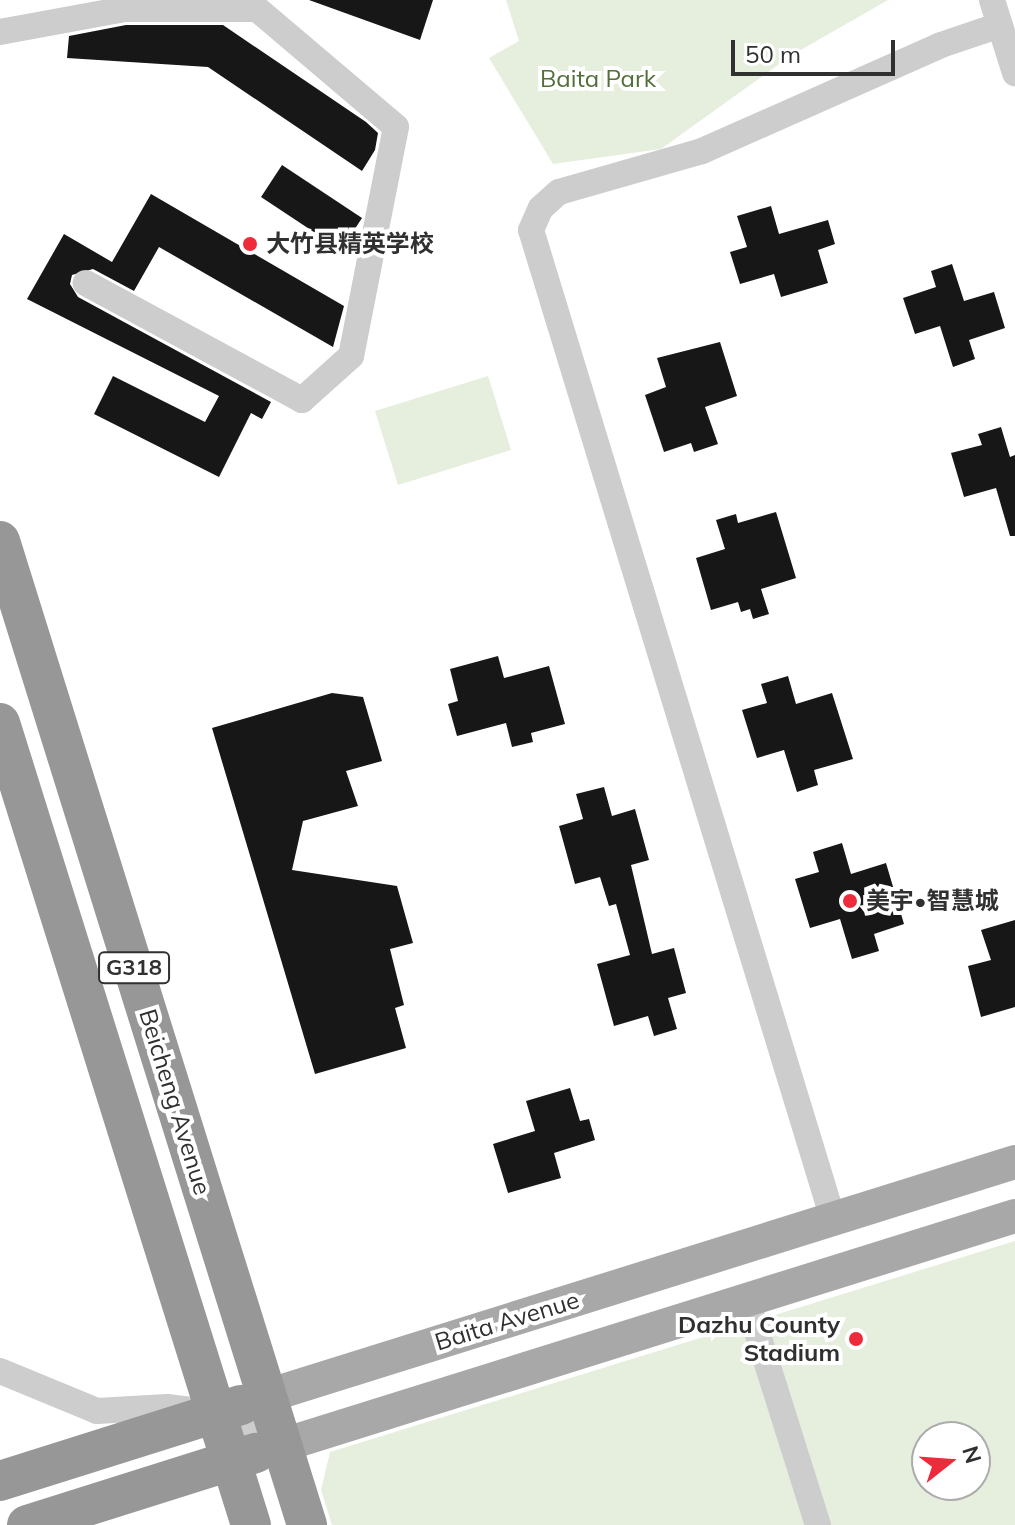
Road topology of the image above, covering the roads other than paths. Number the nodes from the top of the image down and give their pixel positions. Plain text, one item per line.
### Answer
1 (996, 13) edge
2 (0, 32) edge
3 (1015, 73) edge
4 (86, 283) dead end
5 (0, 541) edge
6 (0, 723) edge
7 (1015, 1162) edge
8 (1015, 1216) edge
9 (833, 1219) junction
10 (747, 1300) junction
11 (0, 1371) edge
12 (267, 1396) junction
13 (216, 1413) junction
14 (283, 1445) junction
15 (231, 1461) junction
16 (0, 1481) edge
17 (27, 1525) edge
18 (251, 1525) edge
19 (307, 1525) edge
20 (818, 1525) edge

1 - 3 street
1 - 9 street
2 - 4 street
5 - 12 highway, Beicheng Avenue / G318
6 - 13 highway, G318
7 - 9 main road, Baita Avenue
8 - 10 main road
9 - 12 main road, Baita Avenue
10 - 14 main road
10 - 20 street
11 - 13 street
12 - 13 highway, Baita Avenue
12 - 14 highway, Beicheng Avenue / G318
13 - 14 street
13 - 15 highway, G318
13 - 16 highway, Baita Avenue
14 - 15 highway
14 - 19 highway, Beicheng Avenue / G318
15 - 17 highway
15 - 18 highway, G318

